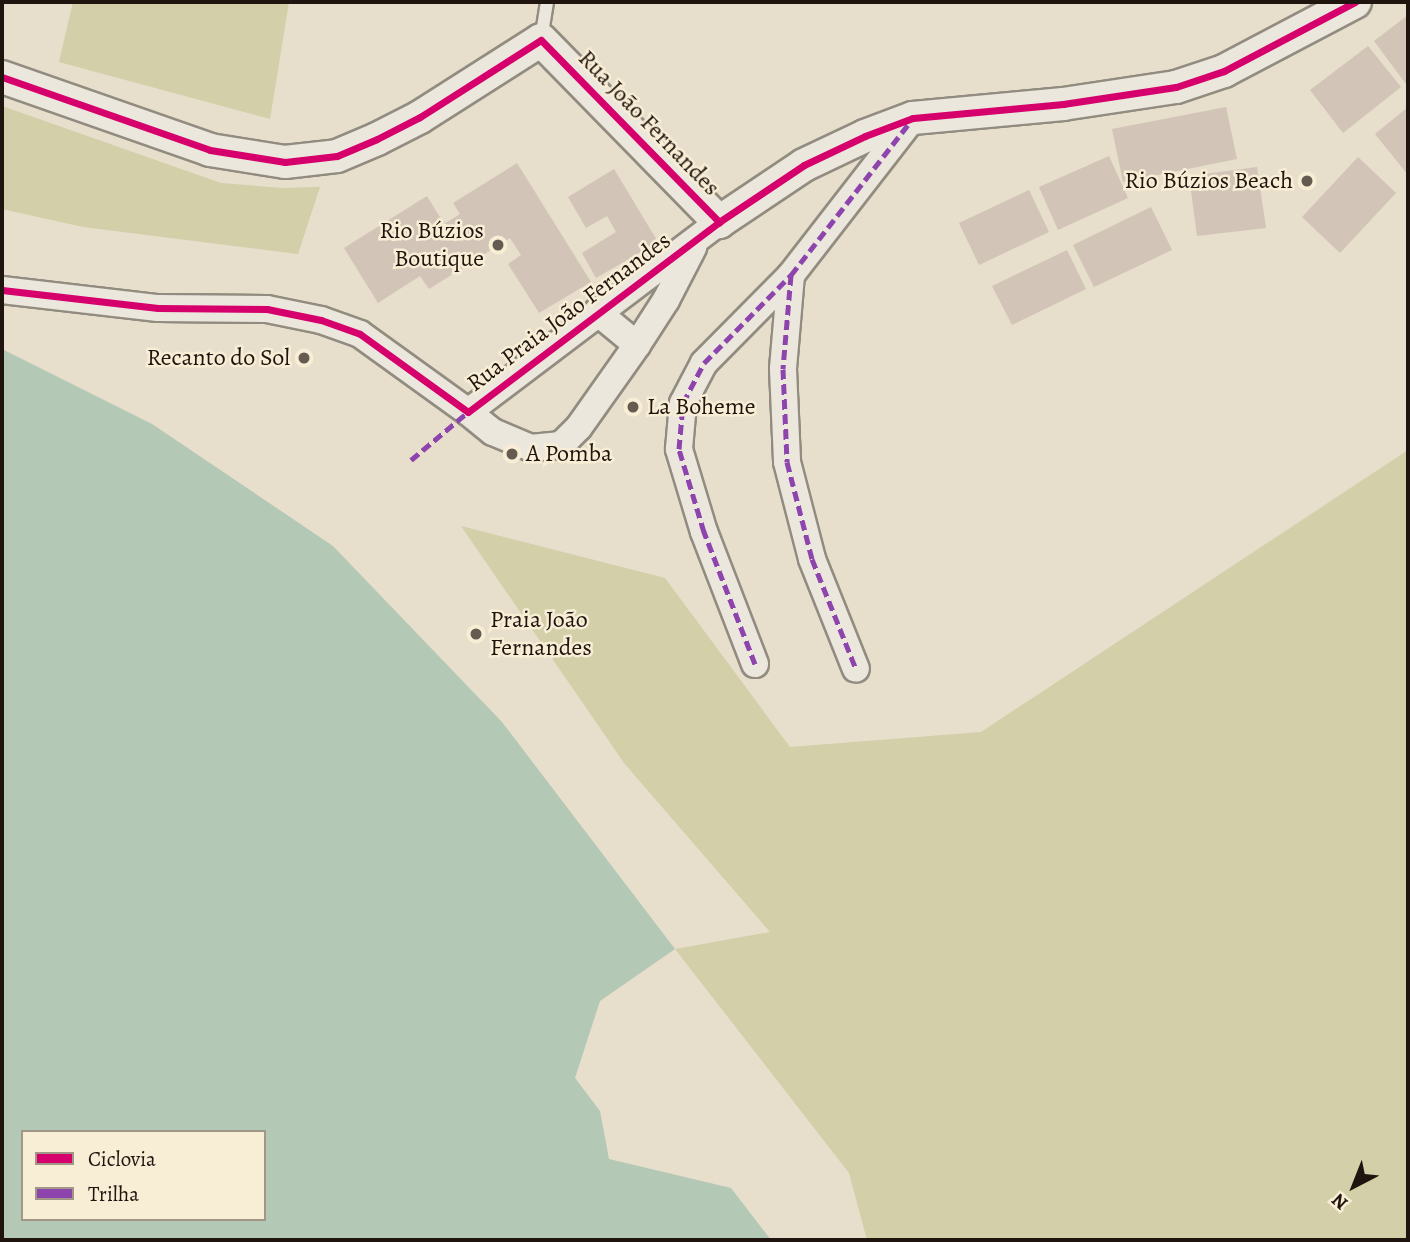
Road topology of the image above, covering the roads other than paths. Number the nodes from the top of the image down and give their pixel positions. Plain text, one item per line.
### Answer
1 (547, 2) edge
2 (1355, 2) edge
3 (541, 40) junction
4 (2, 77) edge
5 (913, 118) junction
6 (708, 231) junction
7 (791, 275) junction
8 (2, 290) edge
9 (597, 312) junction
10 (636, 345) junction
11 (468, 412) junction
12 (755, 664) dead end
13 (856, 669) dead end

1 - 3 lane
2 - 5 street, Rua João Fernandes
3 - 4 street
3 - 6 street, Rua João Fernandes
5 - 6 street, Rua João Fernandes
5 - 7 street
6 - 9 street, Rua Praia João Fernandes
6 - 10 street, Rua Praia João Fernandes
7 - 12 street
7 - 13 street
8 - 11 street, Rua Praia João Fernandes
9 - 10 street, Rua Praia João Fernandes
9 - 11 street, Rua Praia João Fernandes
10 - 11 street, Rua Praia João Fernandes

